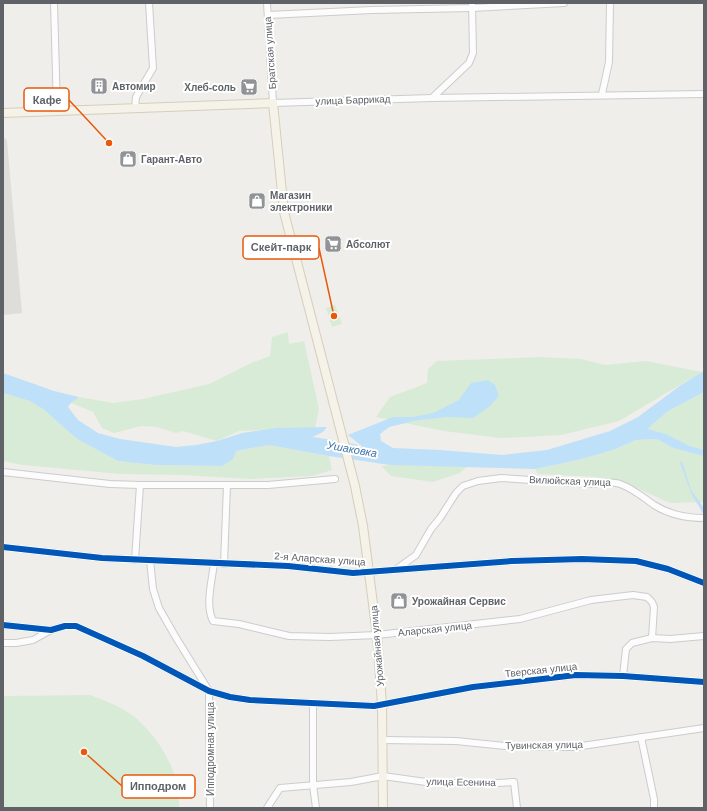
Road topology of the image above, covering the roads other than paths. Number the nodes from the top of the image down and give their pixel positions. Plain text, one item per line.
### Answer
1 (54, 3) edge
2 (149, 3) edge
3 (267, 3) edge
4 (564, 3) edge
5 (610, 3) edge
6 (372, 6) edge
7 (472, 6) edge
8 (268, 15) junction
9 (602, 94) junction
10 (704, 94) edge
11 (432, 98) junction
12 (273, 103) junction
13 (135, 109) junction
14 (57, 110) junction
15 (3, 113) edge
16 (3, 472) edge
17 (335, 479) dead end
18 (140, 485) junction
19 (227, 485) junction
20 (704, 518) edge
21 (3, 547) edge
22 (416, 555) junction
23 (135, 560) junction
24 (150, 560) junction
25 (214, 563) junction
26 (224, 564) junction
27 (421, 567) junction
28 (396, 569) junction
29 (369, 572) junction
30 (704, 583) edge
31 (3, 625) edge
32 (51, 630) junction
33 (377, 635) junction
34 (704, 636) edge
35 (652, 638) junction
36 (3, 643) edge
37 (623, 676) junction
38 (704, 682) edge
39 (210, 691) junction
40 (313, 703) junction
41 (382, 705) junction
42 (704, 728) edge
43 (641, 737) junction
44 (382, 740) junction
45 (383, 776) junction
46 (313, 785) junction
47 (210, 808) edge
48 (267, 808) edge
49 (316, 808) edge
50 (383, 808) edge
51 (517, 808) edge
52 (654, 808) edge

1 - 14 street
2 - 13 street
3 - 8 street, Братская улица
4 - 7 street
5 - 9 street
6 - 7 street
6 - 8 street
7 - 11 street
8 - 12 street, Братская улица
9 - 10 street, улица Баррикад
9 - 11 street, улица Баррикад
11 - 12 street, улица Баррикад
12 - 13 main road, улица Баррикад
12 - 29 main road, Урожайная улица
13 - 14 main road, улица Баррикад
14 - 15 main road, улица Баррикад
16 - 18 street
17 - 19 street
18 - 19 street
18 - 23 street
19 - 26 street
20 - 22 street, Вилюйская улица
21 - 23 street, 2-я Аларская улица
22 - 27 street
22 - 28 street
23 - 24 street, 2-я Аларская улица
24 - 25 street, 2-я Аларская улица
24 - 39 street, Ипподромная улица
25 - 26 street, 2-я Аларская улица
25 - 33 street, Аларская улица
26 - 29 street, 2-я Аларская улица
27 - 28 street, 2-я Аларская улица
27 - 30 street, 2-я Аларская улица
28 - 29 street, 2-я Аларская улица
29 - 33 main road, Урожайная улица
31 - 32 street
32 - 36 street
32 - 39 street, Тверская улица
33 - 35 street, Аларская улица
33 - 41 main road, Урожайная улица
34 - 35 street
35 - 37 street
37 - 38 street, Тверская улица
37 - 41 street, Тверская улица
39 - 40 street, Тверская улица
39 - 47 street, Ипподромная улица
40 - 41 street, Тверская улица
40 - 46 street
41 - 44 main road, Урожайная улица
42 - 43 street, Тувинская улица
43 - 44 street, Тувинская улица
43 - 52 street
44 - 45 main road, Урожайная улица
45 - 46 street
45 - 50 main road, Урожайная улица
45 - 51 street, улица Есенина
46 - 48 street
46 - 49 street

